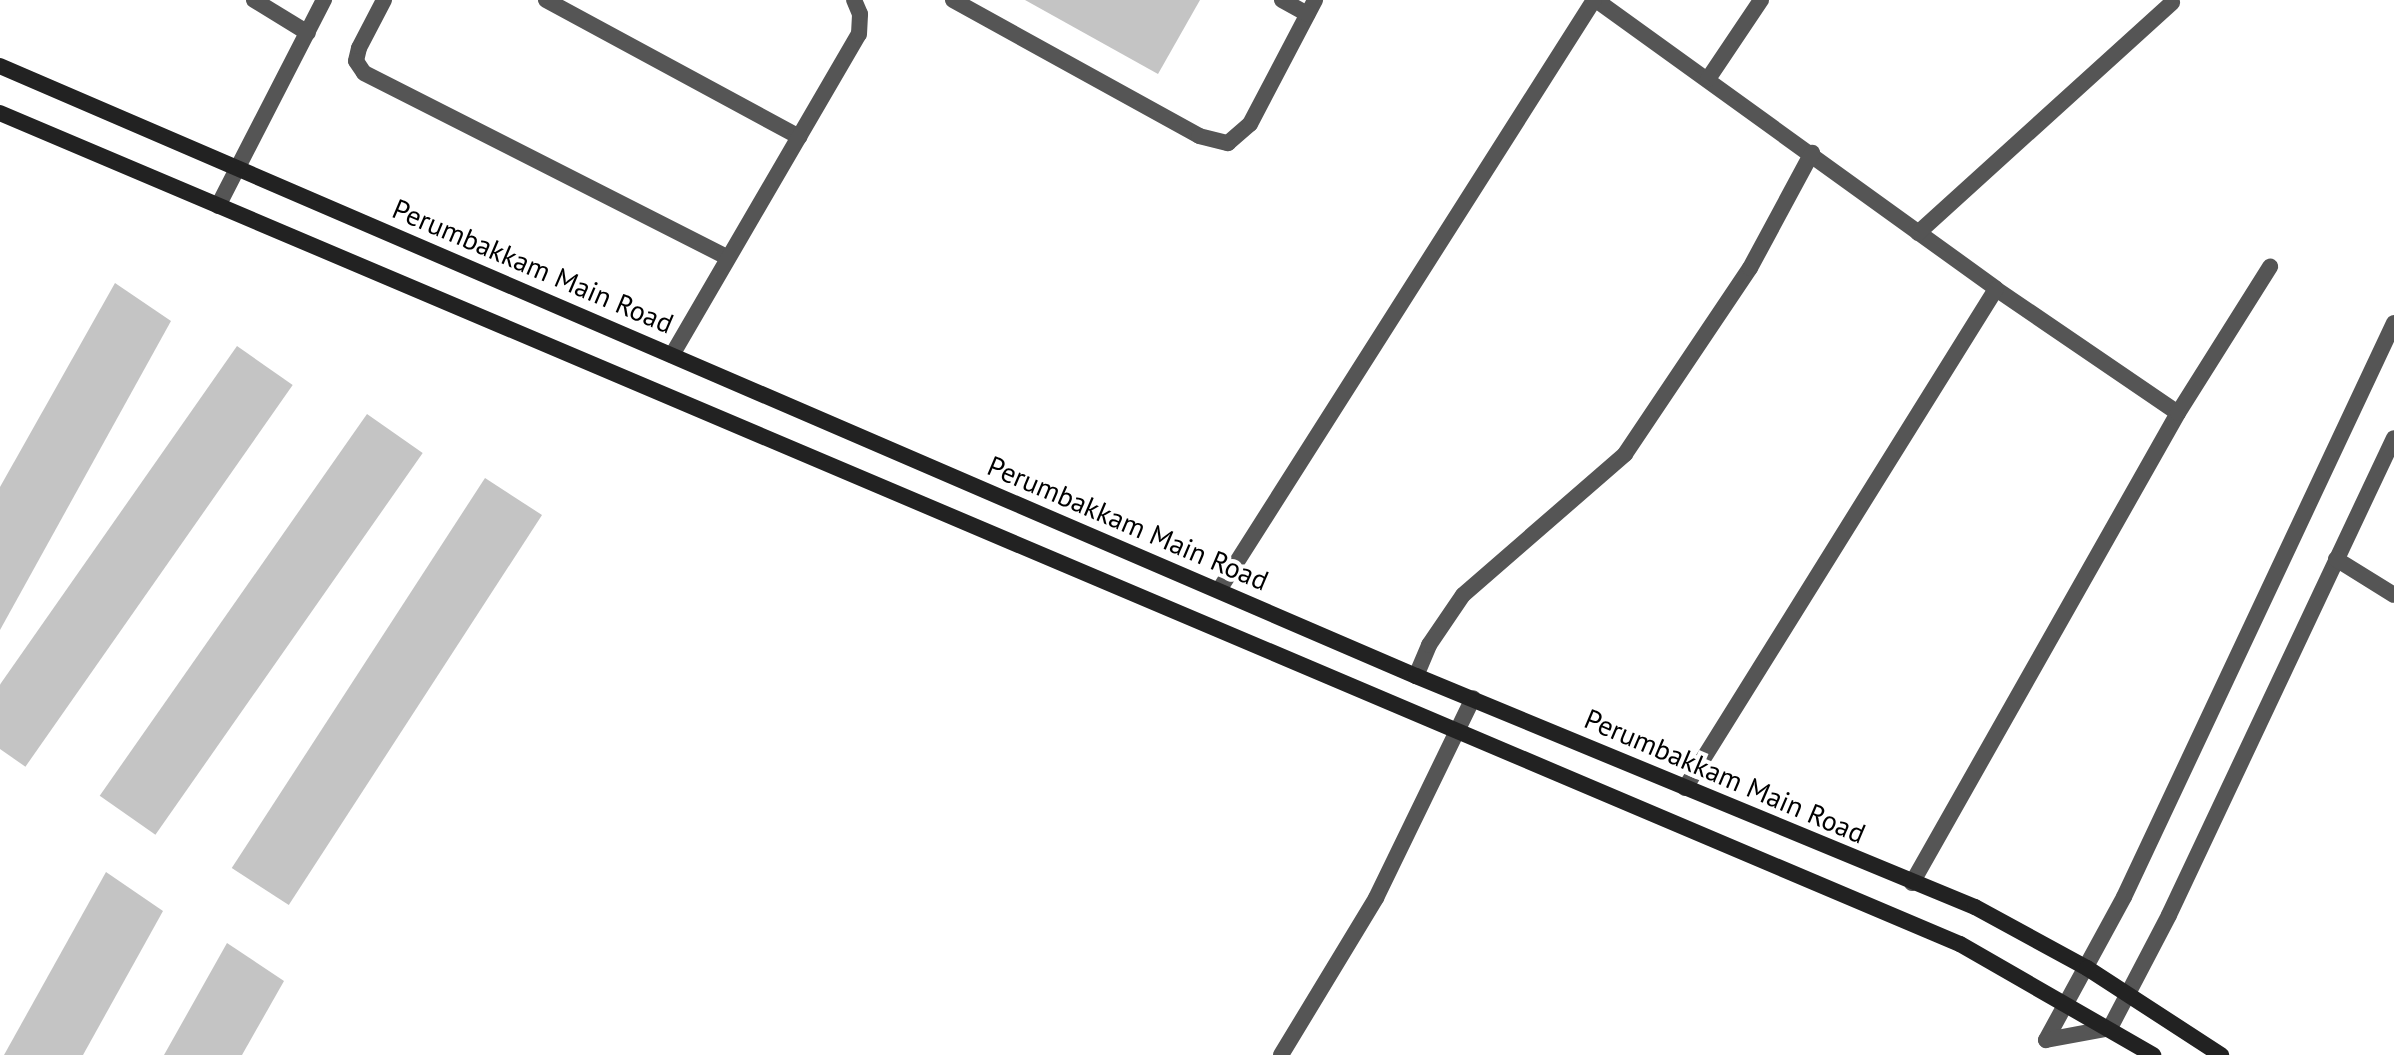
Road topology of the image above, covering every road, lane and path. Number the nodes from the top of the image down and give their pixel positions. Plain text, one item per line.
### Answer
1 (324, 0) edge
2 (384, 0) edge
3 (546, 0) edge
4 (854, 0) edge
5 (953, 0) edge
6 (1282, 0) edge
7 (1595, 0) edge
8 (1761, 0) edge
9 (256, 1) edge
10 (2172, 3) dead end
11 (1311, 7) edge
12 (308, 33) junction
13 (0, 66) edge
14 (1708, 79) junction
15 (0, 113) edge
16 (799, 137) junction
17 (1812, 153) junction
18 (237, 166) junction
19 (218, 206) junction
20 (1918, 233) junction
21 (728, 258) junction
22 (2270, 267) dead end
23 (1996, 289) junction
24 (2394, 323) edge
25 (672, 355) junction
26 (2178, 413) junction
27 (2394, 438) edge
28 (2336, 559) junction
29 (1219, 590) junction
30 (2394, 595) edge
31 (1416, 676) junction
32 (1473, 698) junction
33 (1458, 733) junction
34 (1685, 788) junction
35 (1912, 883) junction
36 (2087, 968) junction
37 (2128, 995) junction
38 (2067, 1001) junction
39 (2110, 1028) junction
40 (2046, 1040) junction
41 (1281, 1055) edge
42 (2034, 1055) edge
43 (2153, 1055) edge
44 (2221, 1055) edge

1 - 12 street
2 - 21 street
3 - 16 street
4 - 16 street
5 - 11 street
6 - 11 street
7 - 14 street
7 - 29 street
8 - 14 street
9 - 12 street
10 - 20 street
12 - 18 street
13 - 18 street, Perumbakkam Main Road
14 - 17 street
15 - 19 street
16 - 21 street
17 - 20 street
17 - 31 street
18 - 19 street
18 - 25 street, Perumbakkam Main Road
19 - 33 street
20 - 23 street
21 - 25 street
22 - 26 street
23 - 26 street
23 - 34 street
24 - 36 street
25 - 29 street, Perumbakkam Main Road
26 - 35 street
27 - 28 street
28 - 30 street
28 - 37 street
29 - 31 street, Perumbakkam Main Road
31 - 32 street, Perumbakkam Main Road
32 - 33 street
32 - 34 street, Perumbakkam Main Road
33 - 38 street
33 - 41 street
34 - 35 street, Perumbakkam Main Road
35 - 36 street, Perumbakkam Main Road
36 - 37 street, Perumbakkam Main Road
36 - 38 street
37 - 39 street
37 - 44 street, Perumbakkam Main Road
38 - 39 street
38 - 40 street
39 - 40 street
39 - 43 street
40 - 42 street

